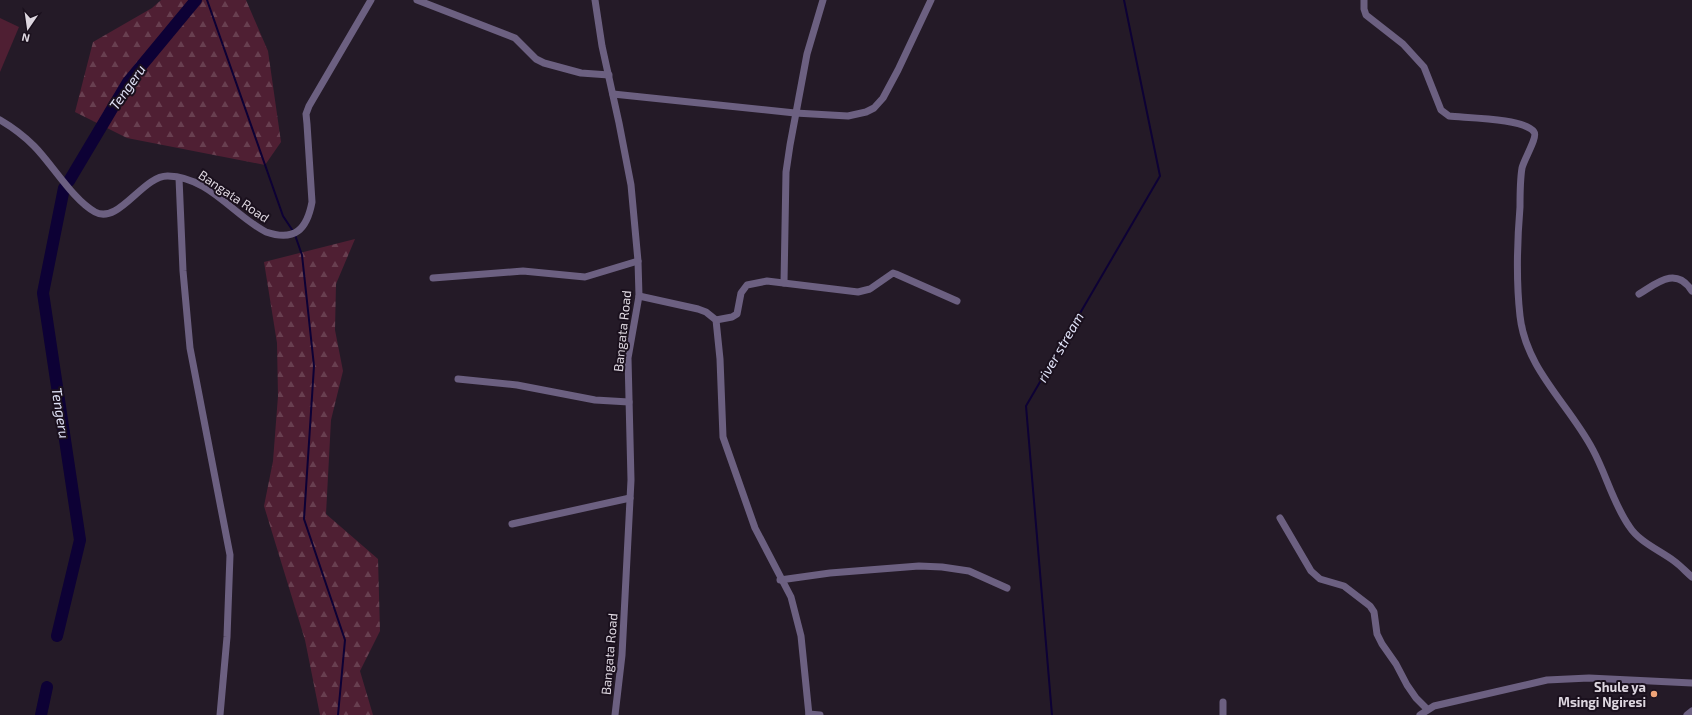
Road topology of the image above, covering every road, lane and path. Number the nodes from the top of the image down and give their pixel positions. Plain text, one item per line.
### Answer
1 (371, 0) edge
2 (417, 0) edge
3 (595, 0) edge
4 (823, 0) edge
5 (931, 0) edge
6 (1364, 0) edge
7 (609, 75) junction
8 (613, 94) junction
9 (795, 114) junction
10 (0, 120) edge
11 (179, 178) junction
12 (638, 261) junction
13 (433, 278) dead end
14 (784, 282) junction
15 (1692, 291) edge
16 (1639, 294) dead end
17 (639, 296) junction
18 (957, 301) dead end
19 (716, 320) junction
20 (458, 379) dead end
21 (629, 402) junction
22 (630, 498) junction
23 (1280, 518) dead end
24 (512, 524) dead end
25 (1692, 577) edge
26 (780, 580) junction
27 (1007, 588) dead end
28 (1692, 683) edge
29 (1222, 702) dead end
30 (1427, 709) junction
31 (1692, 711) edge
32 (220, 715) edge
33 (615, 715) edge
34 (808, 715) edge
35 (820, 715) edge
36 (1223, 715) edge
37 (1420, 715) edge
38 (1687, 715) edge

1 - 11 street, Bangata Road
2 - 7 street
3 - 7 street, Bangata Road
4 - 9 street
5 - 9 street
6 - 25 street
7 - 8 street, Bangata Road
8 - 9 street
8 - 12 street, Bangata Road
9 - 14 street
10 - 11 street, Bangata Road
11 - 32 street
12 - 13 street
12 - 17 street, Bangata Road
14 - 18 street
14 - 19 street
15 - 16 street
17 - 19 street
17 - 21 street, Bangata Road
19 - 26 street
20 - 21 street
21 - 22 street, Bangata Road
22 - 24 street
22 - 33 street, Bangata Road
23 - 30 street
26 - 27 street
26 - 34 street
28 - 30 street
29 - 36 street
30 - 37 street
31 - 38 street
34 - 35 street

